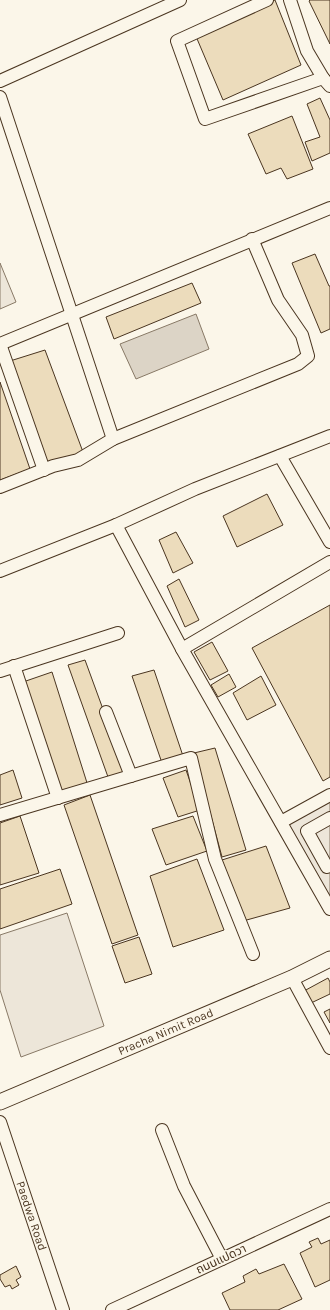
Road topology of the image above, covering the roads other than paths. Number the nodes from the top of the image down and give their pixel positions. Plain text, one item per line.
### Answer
1 (180, 0) edge
2 (267, 0) edge
3 (290, 0) edge
4 (0, 81) edge
5 (327, 82) edge
6 (0, 97) edge
7 (330, 208) edge
8 (252, 240) junction
9 (72, 314) junction
10 (0, 344) edge
11 (330, 436) edge
12 (113, 439) junction
13 (280, 456) junction
14 (44, 470) junction
15 (0, 487) edge
16 (116, 525) junction
17 (330, 542) edge
18 (330, 562) edge
19 (0, 571) edge
20 (118, 633) dead end
21 (182, 649) junction
22 (14, 666) junction
23 (0, 671) edge
24 (106, 712) dead end
25 (131, 776) junction
26 (330, 795) edge
27 (58, 798) junction
28 (0, 815) edge
29 (330, 818) edge
30 (281, 822) junction
31 (329, 866) edge
32 (312, 876) junction
33 (330, 909) edge
34 (253, 954) dead end
35 (330, 959) edge
36 (292, 978) junction
37 (330, 1048) edge
38 (0, 1102) edge
39 (0, 1122) edge
40 (162, 1130) dead end
41 (330, 1209) edge
42 (222, 1259) junction
43 (63, 1310) edge
44 (112, 1310) edge

1 - 4 street
2 - 5 street
3 - 5 street
6 - 9 street
7 - 8 street
8 - 9 street
8 - 12 street
9 - 10 street
9 - 12 street
10 - 14 street
11 - 13 street
12 - 14 street
13 - 16 street
13 - 17 street
14 - 15 street
16 - 19 street
16 - 21 street
18 - 21 street
20 - 22 street
21 - 30 street
22 - 23 street
22 - 27 street
24 - 25 street
25 - 27 street
25 - 34 street
26 - 30 street
27 - 28 street
29 - 31 street
30 - 32 street
31 - 32 street
32 - 33 street
35 - 36 main road, Pracha Nimit Road
36 - 37 street
36 - 38 main road, Pracha Nimit Road
39 - 43 street, Paedwa Road
40 - 42 street
41 - 42 street, ถนนแปดวา
42 - 44 street, ถนนแปดวา

